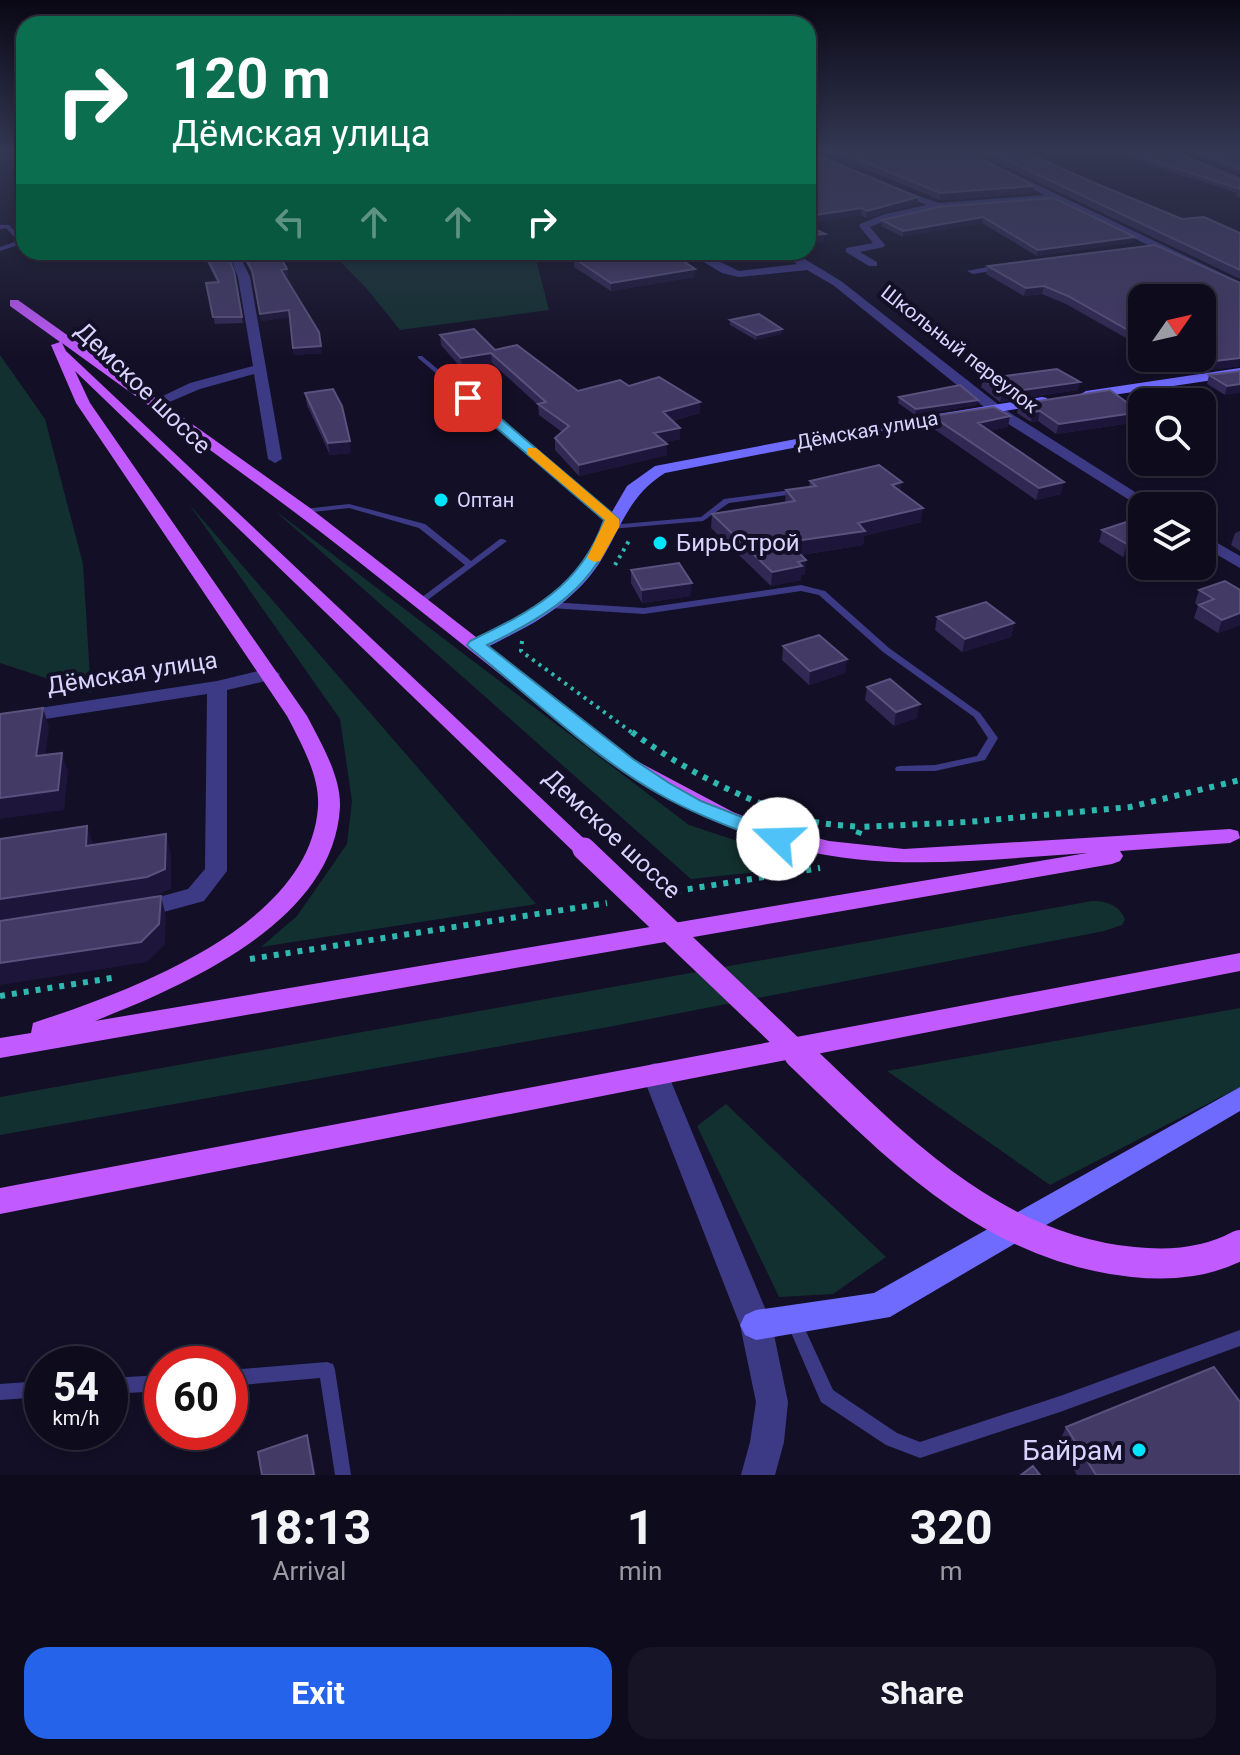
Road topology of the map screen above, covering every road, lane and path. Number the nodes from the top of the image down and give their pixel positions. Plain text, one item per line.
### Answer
1 (877, 221) edge
2 (1108, 221) edge
3 (0, 227) edge
4 (16, 236) edge
5 (1159, 245) junction
6 (1128, 249) edge
7 (237, 260) edge
8 (706, 260) edge
9 (799, 260) edge
10 (873, 264) dead end
11 (1019, 264) edge
12 (809, 266) junction
13 (973, 271) dead end
14 (1240, 286) edge
15 (57, 345) junction
16 (420, 357) dead end
17 (260, 368) junction
18 (1240, 372) edge
19 (155, 403) junction
20 (997, 408) junction
21 (275, 459) dead end
22 (791, 492) edge
23 (1128, 493) edge
24 (304, 511) junction
25 (612, 523) junction
26 (503, 541) dead end
27 (1216, 548) edge
28 (1240, 563) edge
29 (469, 564) junction
30 (421, 602) junction
31 (550, 605) junction
32 (475, 645) junction
33 (271, 674) junction
34 (217, 687) junction
35 (0, 720) edge
36 (900, 769) dead end
37 (1235, 835) edge
38 (124, 913) edge
39 (1240, 962) edge
40 (1240, 969) edge
41 (1151, 979) junction
42 (0, 1046) edge
43 (655, 1074) junction
44 (1240, 1098) edge
45 (0, 1201) edge
46 (1240, 1245) edge
47 (794, 1319) junction
48 (756, 1325) junction
49 (1240, 1338) edge
50 (248, 1377) edge
51 (24, 1390) edge
52 (0, 1392) edge
53 (343, 1475) edge
54 (758, 1475) edge

1 - 10 street
2 - 5 street
3 - 4 lane
5 - 6 street
5 - 14 street
7 - 17 street
8 - 12 street
9 - 12 street, Школьный переулок
11 - 13 street
12 - 20 street, Школьный переулок
15 - 19 main road, Демское шоссе
15 - 33 main road
15 - 46 main road, Демское шоссе, bridge
16 - 25 lane
17 - 19 street
17 - 21 street
18 - 20 street, Дёмская улица
19 - 24 main road, Демское шоссе
20 - 23 street, Школьный переулок
20 - 25 street, Дёмская улица
22 - 25 lane
24 - 29 lane
24 - 30 main road, Демское шоссе
25 - 31 street, Дёмская улица
26 - 29 lane
27 - 28 street
29 - 30 lane
30 - 32 main road, Демское шоссе
31 - 32 street, Дёмская улица
31 - 36 lane
32 - 37 main road, Демское шоссе
33 - 34 street, Дёмская улица
33 - 42 main road
34 - 35 street, Дёмская улица
34 - 38 street
37 - 42 main road
39 - 41 main road
40 - 41 main road
41 - 43 main road
43 - 45 main road
43 - 48 street
44 - 47 street
47 - 48 street
47 - 49 lane
48 - 54 street
50 - 53 lane
51 - 52 lane

